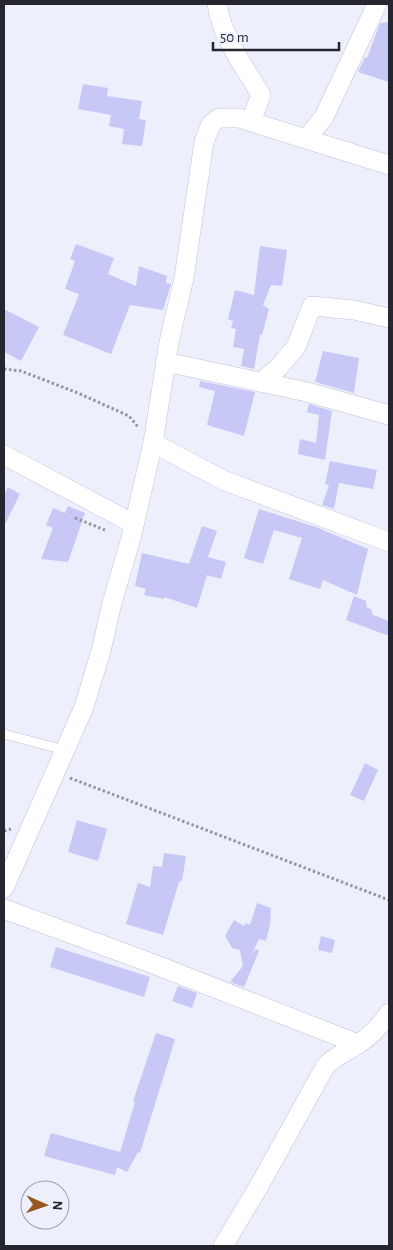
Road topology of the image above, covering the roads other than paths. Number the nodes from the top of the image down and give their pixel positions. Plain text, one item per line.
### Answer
1 (217, 4) edge
2 (377, 4) edge
3 (251, 121) junction
4 (306, 138) junction
5 (389, 165) edge
6 (389, 318) edge
7 (166, 362) junction
8 (261, 382) junction
9 (389, 415) edge
10 (153, 443) junction
11 (4, 455) edge
12 (134, 524) junction
13 (389, 542) edge
14 (4, 734) edge
15 (64, 750) junction
16 (4, 888) edge
17 (4, 908) edge
18 (389, 1013) edge
19 (358, 1044) junction
20 (223, 1246) edge

1 - 3 street
2 - 4 street
3 - 4 street
3 - 7 street
4 - 5 street
6 - 8 street
7 - 8 street
7 - 10 street
8 - 9 street
10 - 12 street
10 - 13 street
11 - 12 street
12 - 15 street
14 - 15 lane
15 - 16 street
17 - 19 street
18 - 19 street
19 - 20 street

